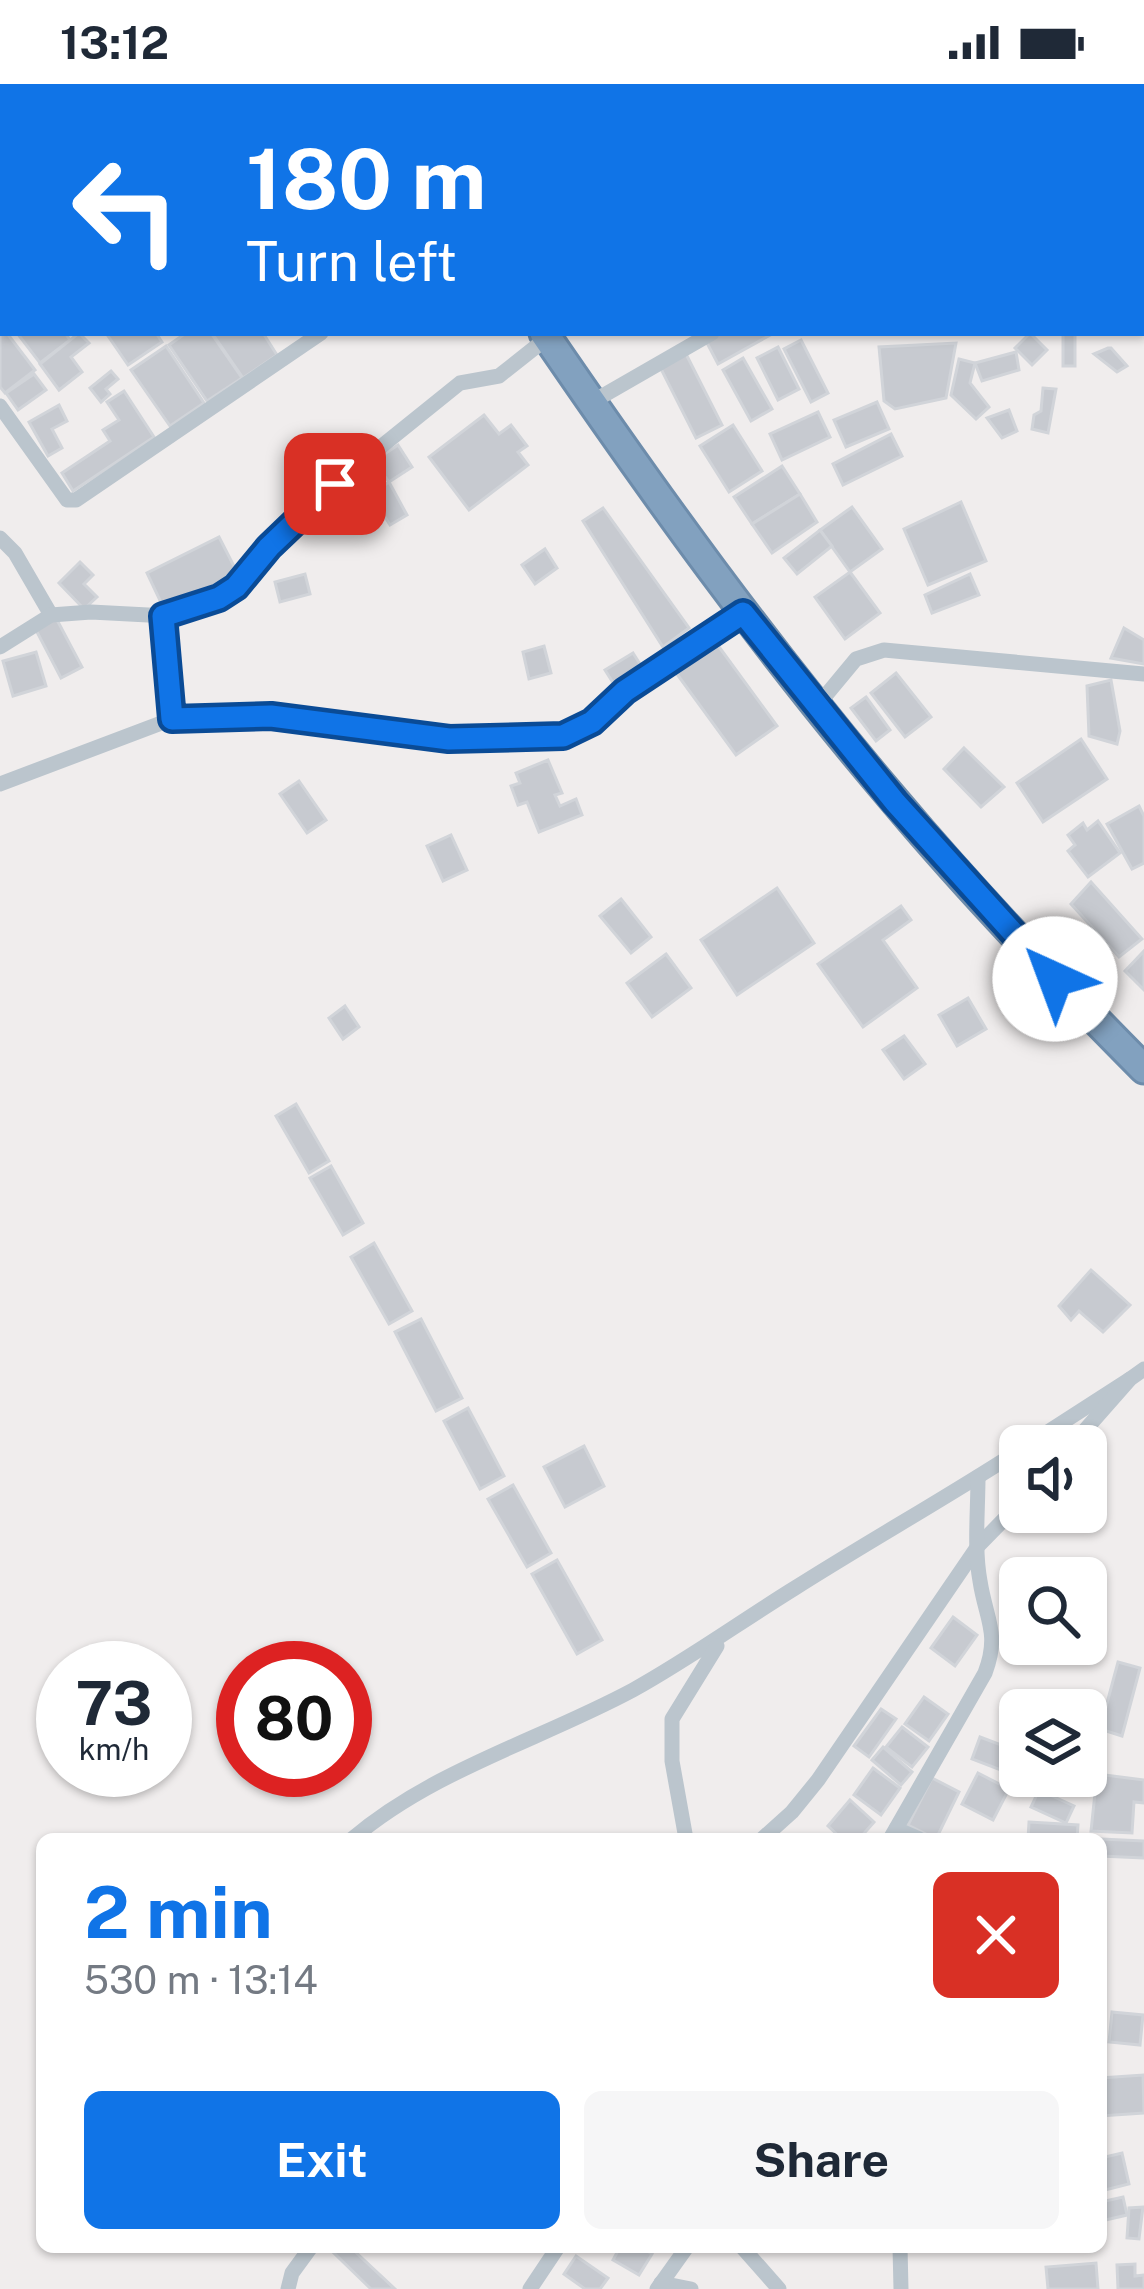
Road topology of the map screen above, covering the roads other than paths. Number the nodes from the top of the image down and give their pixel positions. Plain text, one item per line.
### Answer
1 (316, 336) edge
2 (544, 336) edge
3 (546, 336) edge
4 (707, 336) edge
5 (592, 402) junction
6 (0, 406) edge
7 (0, 538) edge
8 (743, 613) junction
9 (51, 615) junction
10 (163, 616) junction
11 (0, 646) edge
12 (1144, 674) edge
13 (817, 706) junction
14 (172, 719) junction
15 (0, 784) edge
16 (1144, 1069) edge
17 (1137, 1374) edge
18 (1058, 1425) edge
19 (1090, 1425) edge
20 (999, 1463) edge
21 (978, 1477) junction
22 (999, 1524) edge
23 (978, 1546) junction
24 (722, 1638) junction
25 (359, 1833) edge
26 (685, 1833) edge
27 (769, 1833) edge
28 (894, 1833) edge
29 (307, 2253) edge
30 (554, 2253) edge
31 (683, 2253) edge
32 (747, 2253) edge
33 (900, 2253) edge
34 (290, 2281) edge
35 (659, 2286) edge
36 (274, 2289) edge
37 (530, 2289) edge
38 (691, 2289) edge
39 (779, 2289) edge
40 (901, 2289) edge

1 - 6 street
2 - 10 street
3 - 5 highway
4 - 5 street
5 - 8 highway
7 - 9 street
8 - 13 highway
8 - 14 street
9 - 10 street
9 - 11 street
10 - 14 street
12 - 13 street
13 - 16 highway
14 - 15 street
17 - 18 street
17 - 19 street
20 - 21 street
21 - 23 street
21 - 24 street
22 - 23 street
23 - 27 street
23 - 28 street
24 - 25 street
24 - 26 street
29 - 34 street
30 - 37 street
31 - 35 street
32 - 39 street
33 - 40 street
34 - 36 street
35 - 38 street

